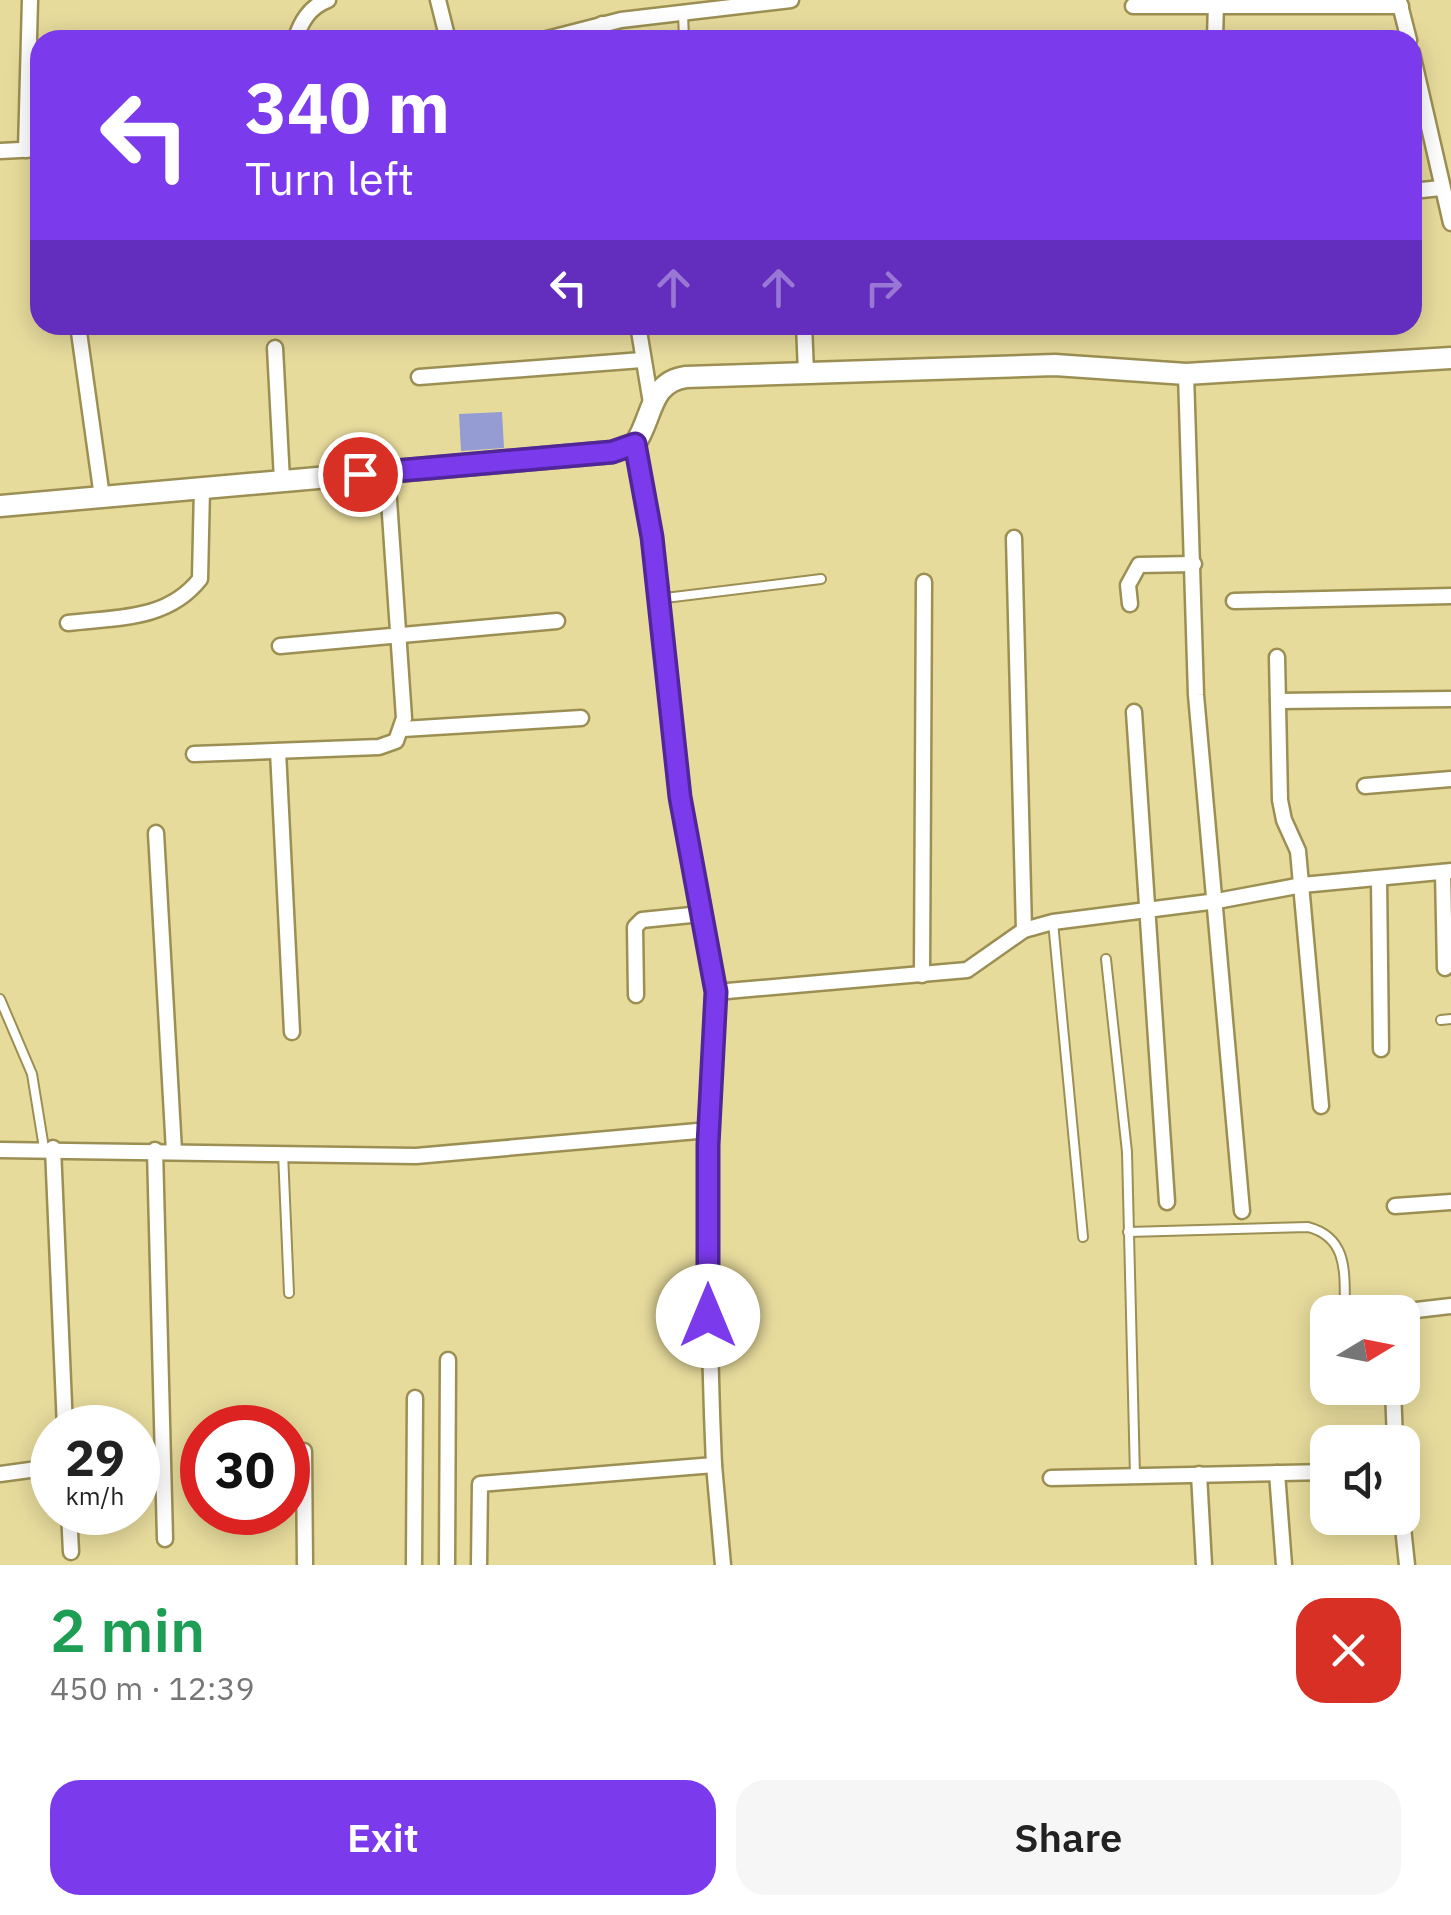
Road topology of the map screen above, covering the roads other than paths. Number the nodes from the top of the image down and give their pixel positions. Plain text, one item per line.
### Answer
1 (30, 0) edge
2 (328, 0) edge
3 (438, 0) edge
4 (620, 0) edge
5 (792, 0) edge
6 (1216, 3) edge
7 (1400, 3) edge
8 (1133, 6) dead end
9 (683, 12) junction
10 (621, 20) junction
11 (602, 24) junction
12 (31, 30) edge
13 (299, 30) edge
14 (446, 30) edge
15 (580, 30) edge
16 (602, 30) edge
17 (684, 30) edge
18 (1215, 30) edge
19 (1407, 30) edge
20 (1422, 110) edge
21 (30, 150) edge
22 (0, 151) edge
23 (1445, 169) edge
24 (1441, 188) junction
25 (1422, 189) edge
26 (1451, 223) edge
27 (79, 335) edge
28 (639, 335) edge
29 (804, 335) edge
30 (275, 348) dead end
31 (1451, 358) edge
32 (642, 360) junction
33 (806, 372) junction
34 (1186, 374) junction
35 (419, 378) dead end
36 (652, 404) junction
37 (635, 444) junction
38 (387, 472) junction
39 (282, 480) junction
40 (202, 488) junction
41 (102, 496) junction
42 (0, 506) edge
43 (1014, 538) dead end
44 (1194, 564) junction
45 (821, 579) dead end
46 (924, 582) dead end
47 (1451, 596) edge
48 (657, 598) junction
49 (1234, 600) dead end
50 (1130, 604) dead end
51 (557, 621) dead end
52 (68, 623) dead end
53 (400, 634) junction
54 (280, 646) dead end
55 (1277, 657) dead end
56 (1451, 698) edge
57 (1278, 701) junction
58 (1134, 712) dead end
59 (581, 718) dead end
60 (403, 730) junction
61 (278, 751) junction
62 (194, 754) dead end
63 (1451, 779) edge
64 (1365, 786) dead end
65 (156, 833) dead end
66 (1447, 872) edge
67 (1379, 878) junction
68 (1302, 885) junction
69 (1217, 902) junction
70 (1146, 911) junction
71 (701, 914) junction
72 (1053, 922) junction
73 (1024, 930) junction
74 (1106, 959) dead end
75 (1445, 968) dead end
76 (922, 975) junction
77 (716, 992) junction
78 (636, 995) dead end
79 (0, 1000) edge
80 (1451, 1019) edge
81 (1440, 1020) dead end
82 (292, 1032) dead end
83 (1381, 1048) dead end
84 (1321, 1106) dead end
85 (709, 1130) junction
86 (48, 1148) junction
87 (0, 1150) edge
88 (155, 1150) junction
89 (174, 1151) junction
90 (283, 1152) junction
91 (1168, 1202) dead end
92 (1451, 1202) edge
93 (1396, 1206) dead end
94 (1242, 1211) dead end
95 (1128, 1232) junction
96 (1084, 1237) dead end
97 (289, 1293) dead end
98 (1345, 1295) edge
99 (1451, 1306) edge
100 (1420, 1310) edge
101 (448, 1360) dead end
102 (415, 1398) dead end
103 (64, 1405) edge
104 (714, 1465) junction
105 (30, 1470) edge
106 (1310, 1472) edge
107 (1277, 1473) junction
108 (0, 1474) edge
109 (1199, 1474) junction
110 (1134, 1476) junction
111 (1051, 1478) dead end
112 (70, 1535) edge
113 (305, 1535) edge
114 (1403, 1535) edge
115 (165, 1539) dead end
116 (71, 1552) dead end
117 (305, 1565) edge
118 (414, 1565) edge
119 (447, 1565) edge
120 (479, 1565) edge
121 (724, 1565) edge
122 (1204, 1565) edge
123 (1284, 1565) edge
124 (1406, 1565) edge

1 - 12 street
2 - 13 street
3 - 14 street
4 - 10 street
5 - 9 street
6 - 7 street
6 - 8 street
6 - 18 street
7 - 19 street
9 - 10 street
9 - 17 lane
10 - 11 street
11 - 15 street
11 - 16 street
20 - 23 street
21 - 22 street
23 - 24 street
24 - 25 street
24 - 26 street
27 - 41 street
28 - 32 street
29 - 33 street
30 - 39 street
31 - 34 main road
32 - 35 street
32 - 36 street
33 - 34 main road
33 - 36 main road
34 - 44 street
36 - 37 main road
37 - 38 main road
37 - 48 street
38 - 39 main road
38 - 53 street
39 - 40 main road
40 - 41 main road
40 - 52 street
41 - 42 main road
43 - 73 street
44 - 50 street
44 - 69 street
45 - 48 lane
46 - 76 street
47 - 49 street
48 - 71 street
51 - 53 street
53 - 54 street
53 - 60 street
55 - 57 street
56 - 57 street
57 - 68 street
58 - 70 street
59 - 60 street
60 - 61 street
61 - 62 street
61 - 82 street
63 - 64 street
65 - 89 street
66 - 67 street
66 - 75 street
67 - 68 street
67 - 83 street
68 - 69 street
68 - 84 street
69 - 70 street
69 - 94 street
70 - 72 street
70 - 91 street
71 - 77 street
71 - 78 street
72 - 73 street
72 - 96 lane
73 - 76 street
74 - 95 lane
76 - 77 street
77 - 85 street
79 - 86 lane
80 - 81 lane
85 - 90 street
85 - 104 street
86 - 87 street
86 - 88 street
86 - 103 street
88 - 89 street
88 - 115 street
89 - 90 street
90 - 97 lane
92 - 93 street
95 - 98 lane
95 - 110 lane
99 - 100 street
101 - 119 street
102 - 118 street
104 - 120 street
104 - 121 street
105 - 108 street
106 - 107 street
107 - 109 street
107 - 123 street
109 - 110 street
109 - 122 street
110 - 111 street
112 - 116 street
113 - 117 street
114 - 124 street

